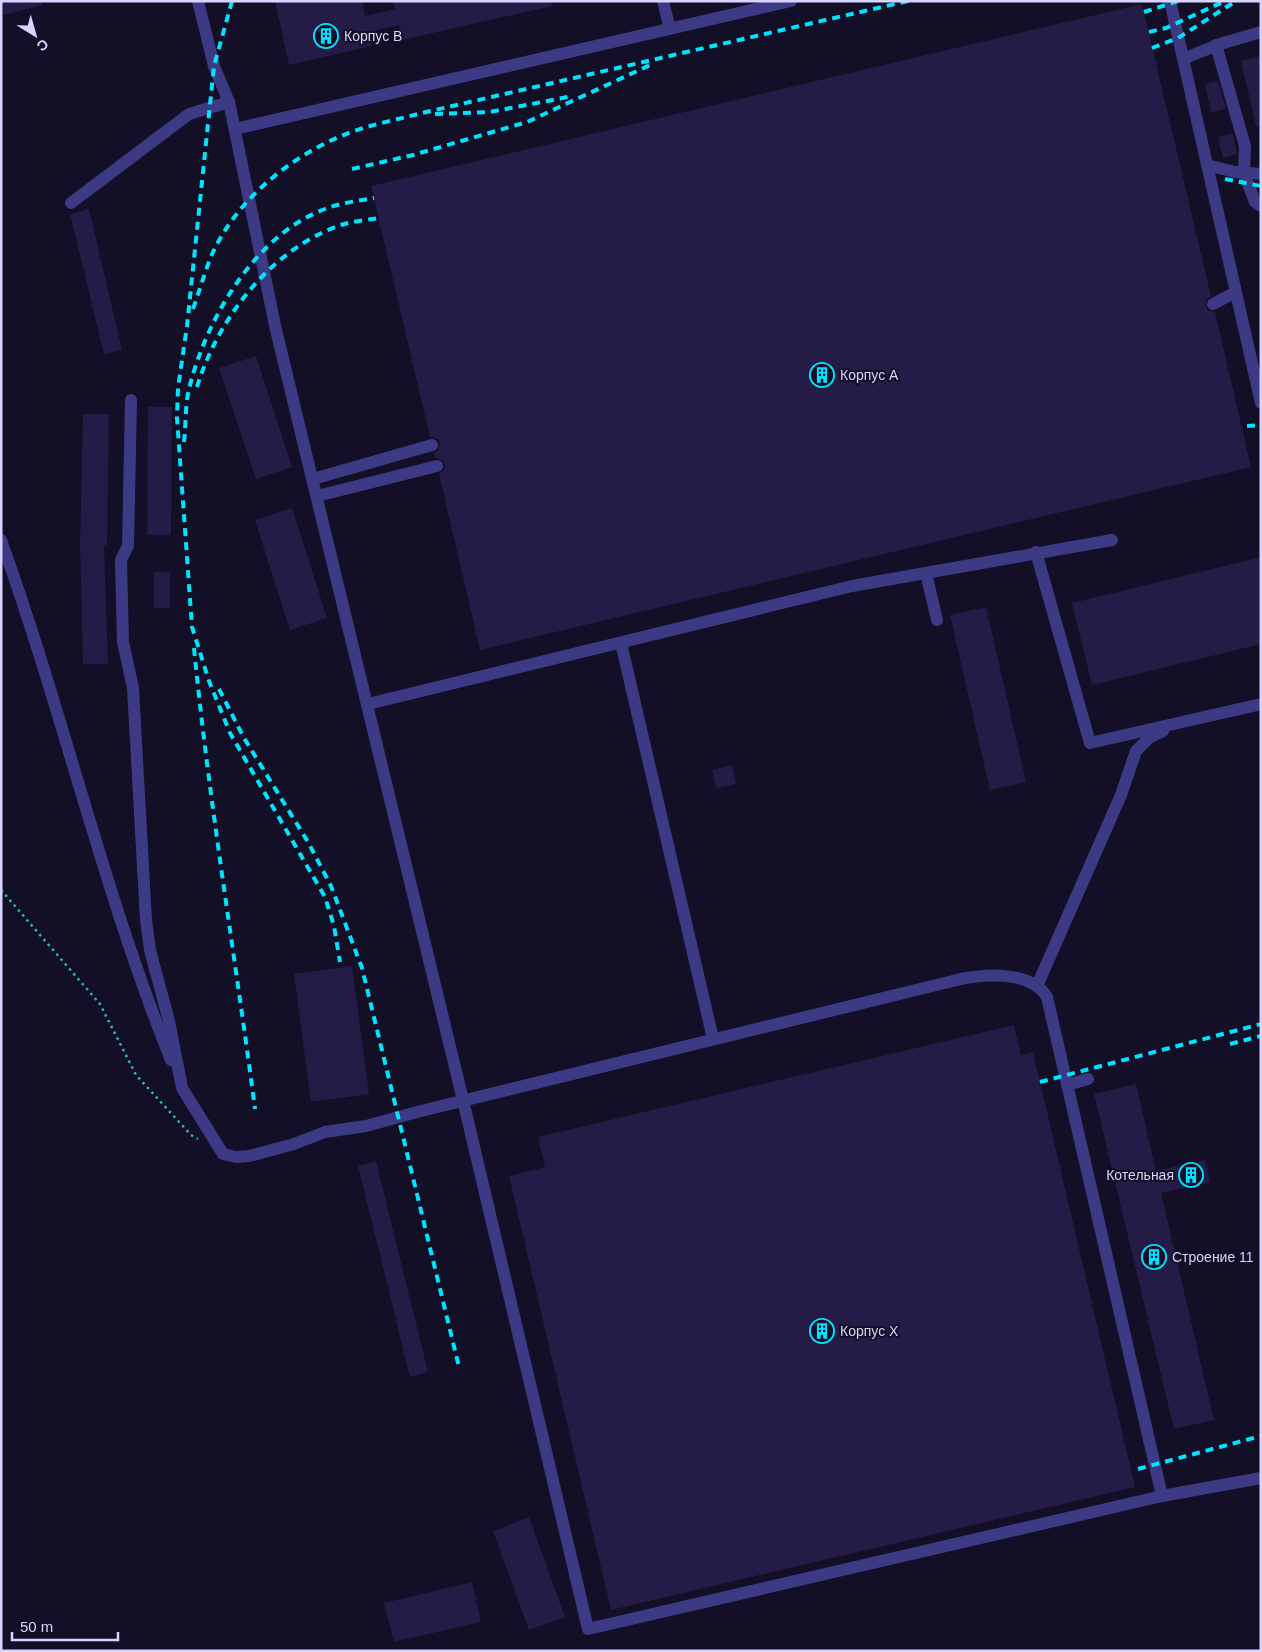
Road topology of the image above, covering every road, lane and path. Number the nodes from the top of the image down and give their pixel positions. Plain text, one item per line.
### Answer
1 (198, 1) edge
2 (663, 1) edge
3 (791, 1) edge
4 (1170, 1) edge
5 (744, 6) edge
6 (670, 29) junction
7 (1261, 32) edge
8 (1216, 46) junction
9 (1182, 59) junction
10 (229, 102) junction
11 (235, 129) junction
12 (1207, 165) junction
13 (1244, 173) junction
14 (1261, 174) edge
15 (71, 203) dead end
16 (1261, 206) edge
17 (1236, 292) junction
18 (1213, 304) dead end
19 (131, 400) dead end
20 (1261, 403) edge
21 (432, 445) dead end
22 (437, 466) dead end
23 (313, 479) junction
24 (317, 496) junction
25 (1, 540) edge
26 (1112, 540) dead end
27 (1036, 552) junction
28 (926, 573) junction
29 (937, 620) dead end
30 (621, 643) junction
31 (368, 704) junction
32 (1261, 704) edge
33 (1181, 722) junction
34 (1, 890) edge
35 (1036, 986) junction
36 (714, 1040) junction
37 (1088, 1079) dead end
38 (1067, 1085) junction
39 (182, 1088) junction
40 (463, 1100) junction
41 (199, 1140) dead end
42 (1261, 1478) edge
43 (1162, 1496) junction

1 - 10 lane
2 - 6 lane
3 - 5 lane
4 - 9 lane
5 - 6 lane
6 - 11 lane
7 - 8 lane
8 - 9 lane
8 - 13 lane
9 - 12 lane
10 - 11 lane
10 - 15 lane
11 - 23 lane
12 - 13 lane
12 - 17 lane
13 - 14 lane
13 - 16 lane
17 - 18 lane
17 - 20 lane
19 - 39 lane
21 - 23 lane
22 - 24 lane
23 - 24 lane
24 - 31 lane
25 - 39 lane
26 - 27 lane
27 - 28 lane
27 - 33 lane
28 - 29 lane
28 - 30 lane
30 - 31 lane
30 - 36 lane
31 - 40 lane
32 - 33 lane
33 - 35 lane
34 - 41 path
35 - 36 lane
35 - 38 lane
36 - 40 lane
37 - 38 lane
38 - 43 lane
39 - 40 lane
40 - 43 lane
42 - 43 lane

